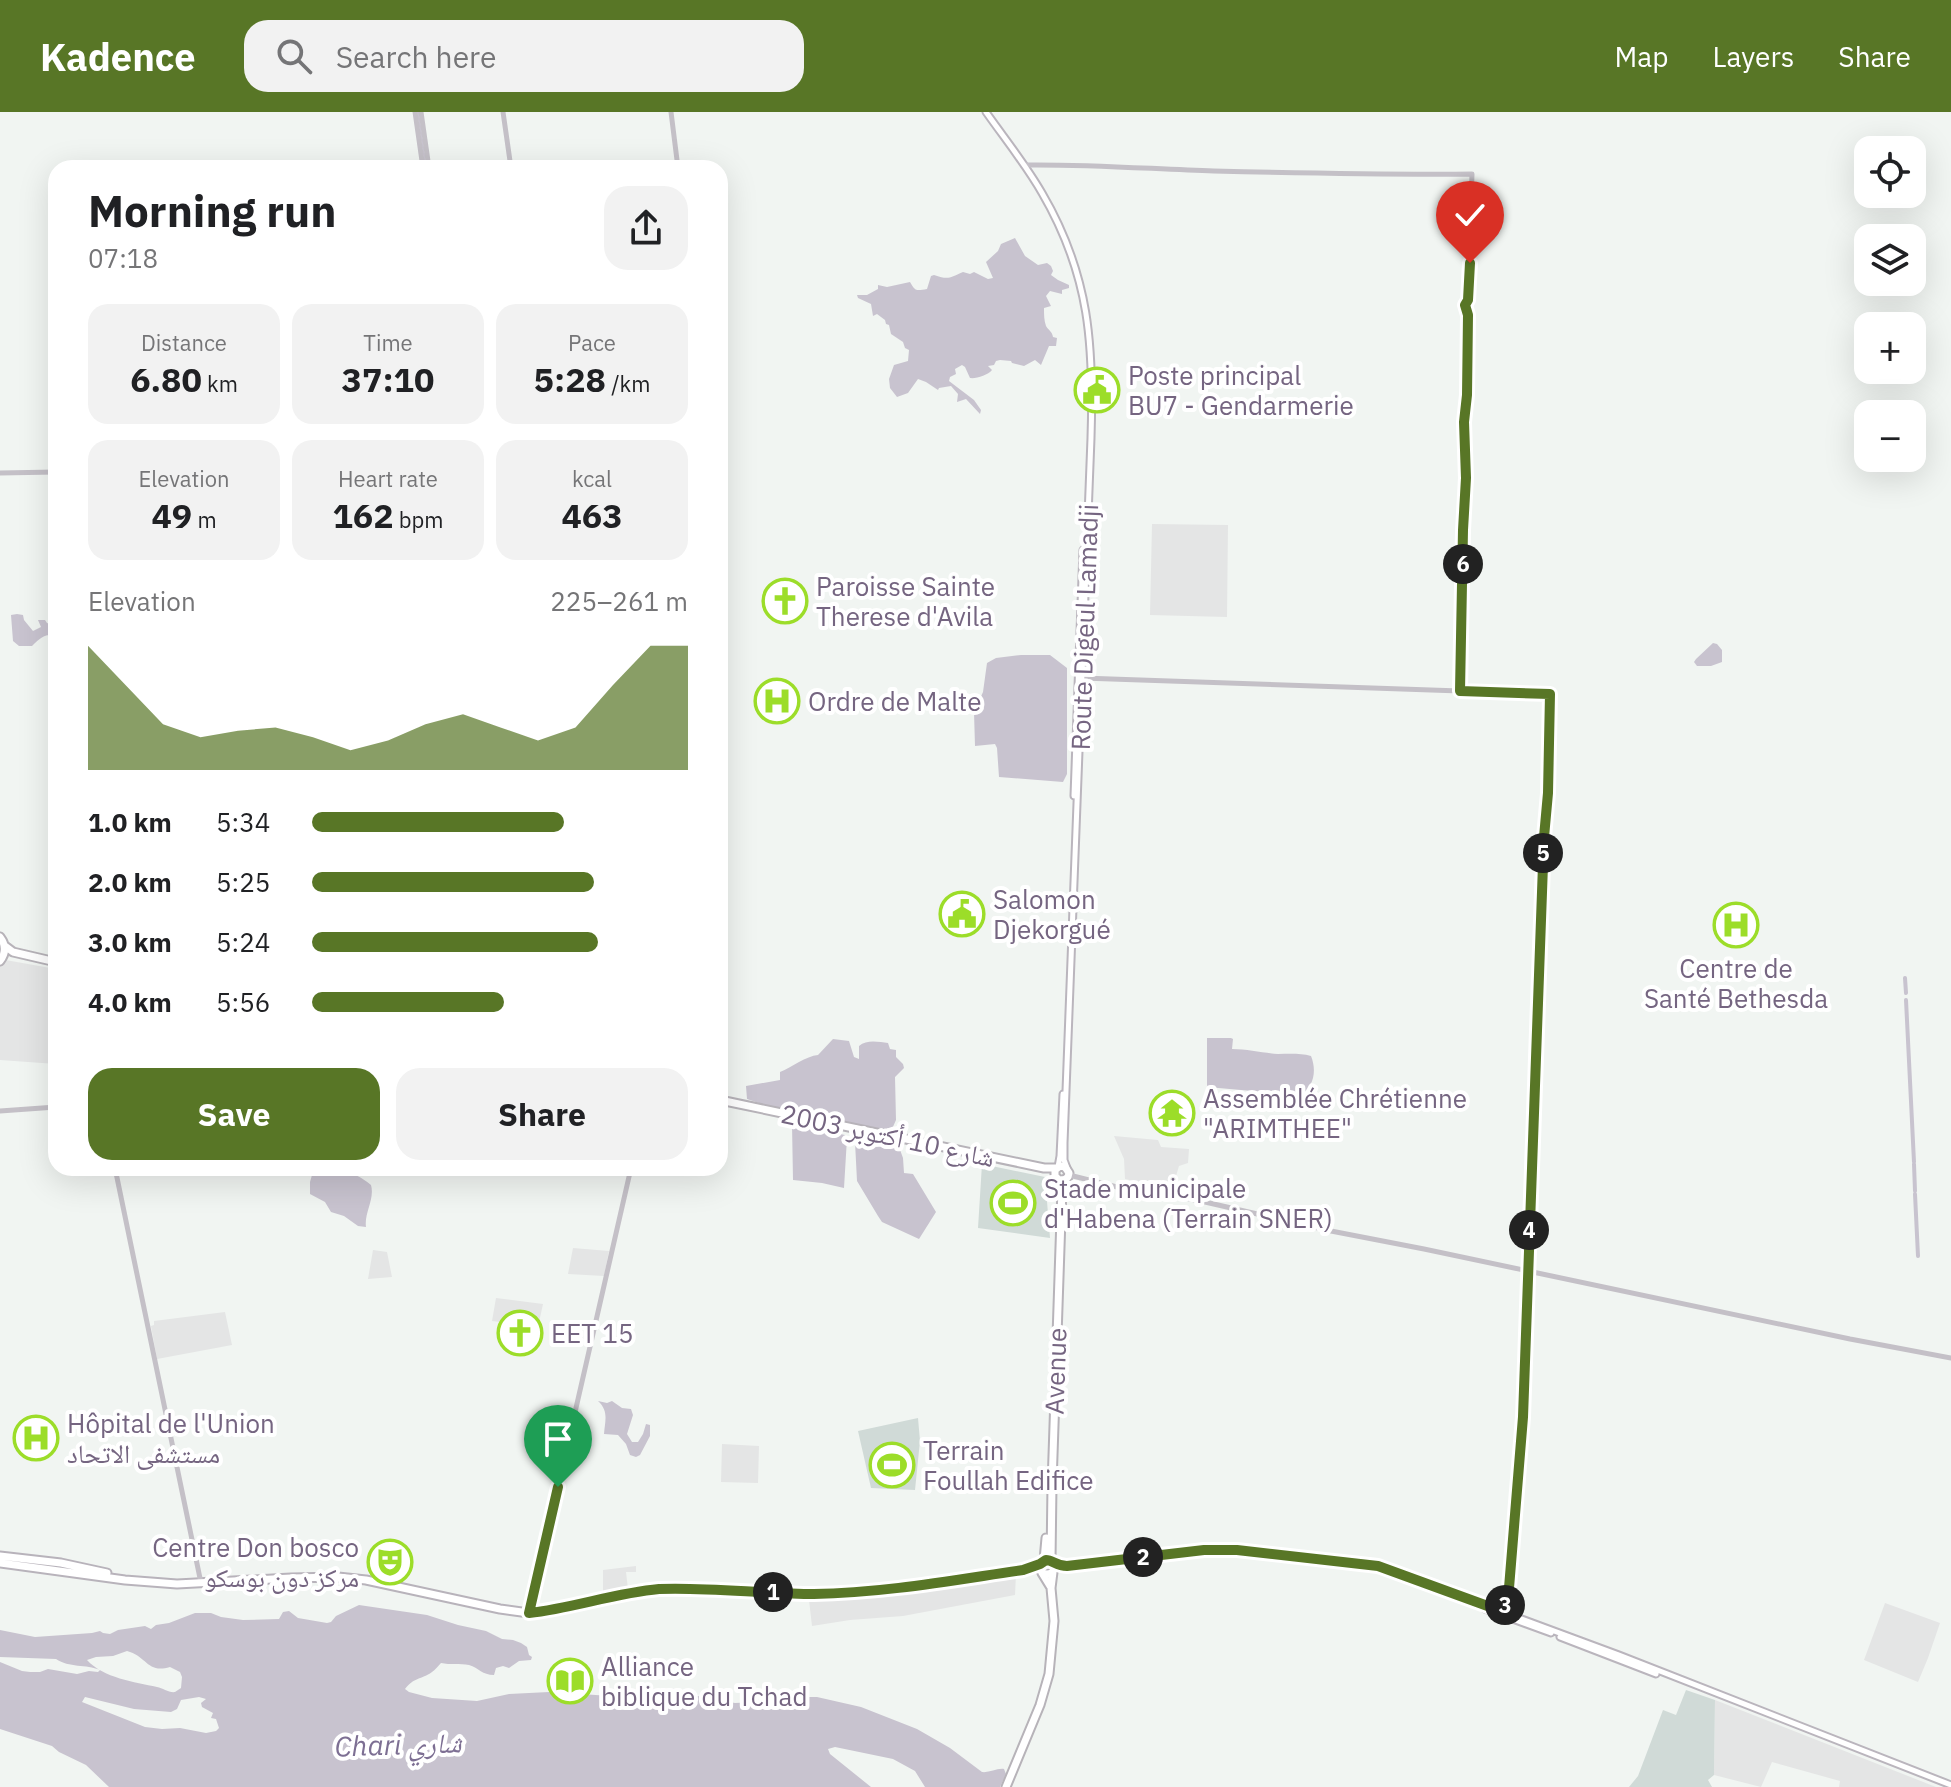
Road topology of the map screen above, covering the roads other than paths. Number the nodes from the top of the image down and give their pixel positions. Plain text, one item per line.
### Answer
1 (418, 112) edge
2 (503, 112) edge
3 (671, 112) edge
4 (984, 112) edge
5 (425, 160) edge
6 (510, 160) edge
7 (677, 160) edge
8 (1024, 165) junction
9 (48, 472) edge
10 (0, 473) edge
11 (1082, 678) junction
12 (1460, 691) junction
13 (0, 937) edge
14 (5, 946) junction
15 (2, 958) edge
16 (48, 961) edge
17 (48, 962) edge
18 (728, 1104) edge
19 (48, 1107) edge
20 (0, 1110) edge
21 (1061, 1174) junction
22 (117, 1176) edge
23 (629, 1176) edge
24 (1528, 1271) junction
25 (1951, 1358) edge
26 (0, 1561) edge
27 (1047, 1567) junction
28 (106, 1575) junction
29 (201, 1584) junction
30 (529, 1613) junction
31 (1503, 1614) junction
32 (1949, 1786) edge
33 (1006, 1787) edge

1 - 5 street
2 - 6 street
3 - 7 street
4 - 8 main road, Route Digeul Lamadji
4 - 21 main road
8 - 11 main road, Route Digeul Lamadji
8 - 12 street
9 - 10 street
11 - 12 street
11 - 21 main road, Route Digeul Lamadji
12 - 24 street
13 - 14 main road
14 - 15 main road
14 - 16 main road
15 - 17 main road
18 - 21 main road, شارع 10 أكتوبر 2003
19 - 20 street
21 - 24 street
21 - 27 main road
22 - 29 street
23 - 30 street
24 - 25 street
24 - 31 street
26 - 28 main road
26 - 28 main road
27 - 30 main road
27 - 31 main road
27 - 33 main road
28 - 29 main road
29 - 30 main road
31 - 32 main road

